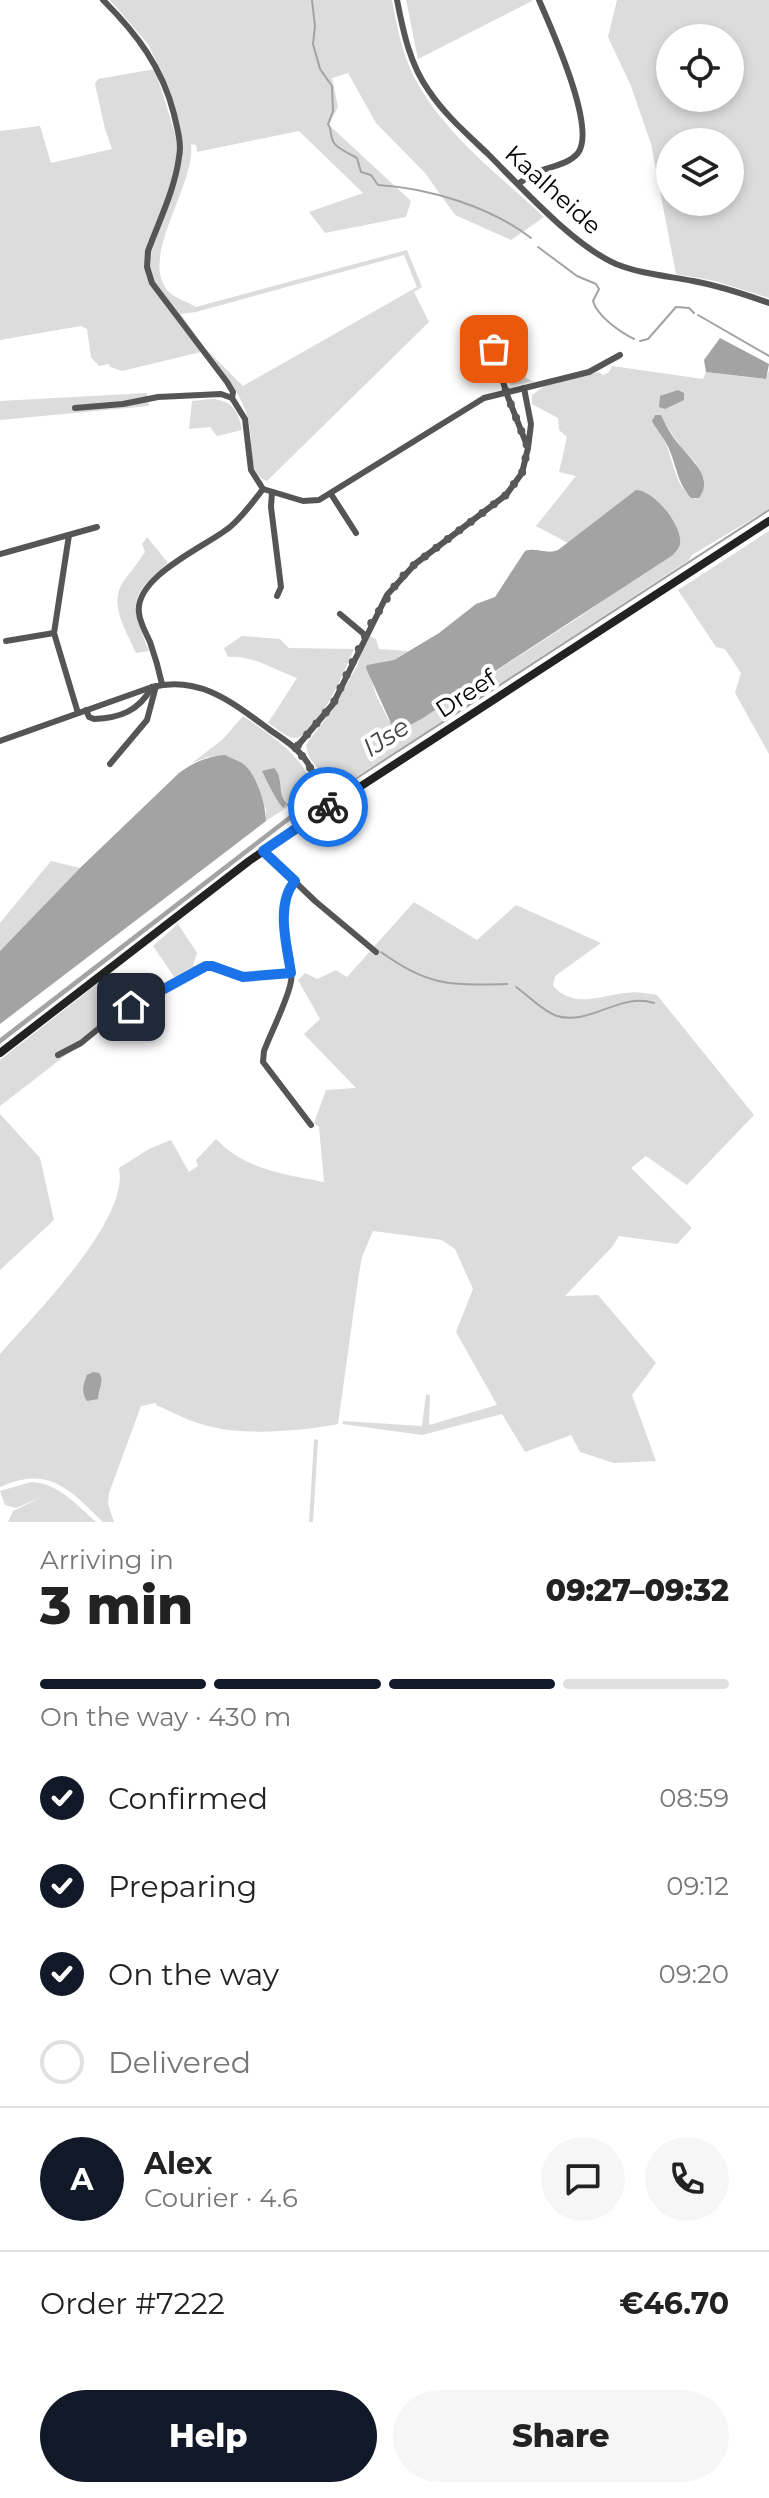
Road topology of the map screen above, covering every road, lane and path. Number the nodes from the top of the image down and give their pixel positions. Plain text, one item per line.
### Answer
1 (103, 0) edge
2 (397, 0) edge
3 (539, 0) edge
4 (518, 184) junction
5 (769, 303) edge
6 (620, 355) dead end
7 (515, 360) dead end
8 (524, 388) junction
9 (506, 392) junction
10 (232, 398) junction
11 (75, 408) dead end
12 (528, 448) junction
13 (263, 489) junction
14 (272, 492) junction
15 (331, 494) junction
16 (769, 521) edge
17 (97, 527) dead end
18 (356, 533) dead end
19 (69, 535) junction
20 (0, 554) edge
21 (277, 596) dead end
22 (340, 614) dead end
23 (54, 633) junction
24 (365, 635) junction
25 (6, 641) dead end
26 (157, 686) junction
27 (86, 710) junction
28 (78, 713) junction
29 (0, 741) edge
30 (295, 749) junction
31 (110, 764) dead end
32 (328, 807) junction
33 (263, 851) junction
34 (295, 881) junction
35 (376, 952) dead end
36 (291, 973) junction
37 (0, 1053) edge
38 (58, 1055) dead end
39 (311, 1125) dead end

1 - 10 street
2 - 4 street, Kaalheide
3 - 4 street
4 - 5 street, Kaalheide
6 - 8 street
7 - 9 street
8 - 9 street
8 - 12 street
9 - 12 street
9 - 15 street
10 - 11 street
10 - 13 street
12 - 24 street
13 - 14 street
13 - 26 street
14 - 15 street
14 - 21 street
15 - 18 street
16 - 32 main road, Dreef
17 - 19 street
19 - 20 street
19 - 23 street
22 - 24 street
23 - 25 street
23 - 28 street
24 - 30 street
26 - 27 street
26 - 27 street
26 - 30 street
26 - 31 street
27 - 28 street
28 - 29 street
30 - 32 street
32 - 33 main road, Dreef
33 - 34 street
33 - 37 main road, Dreef
34 - 35 street
34 - 36 street
36 - 38 street
36 - 39 street

